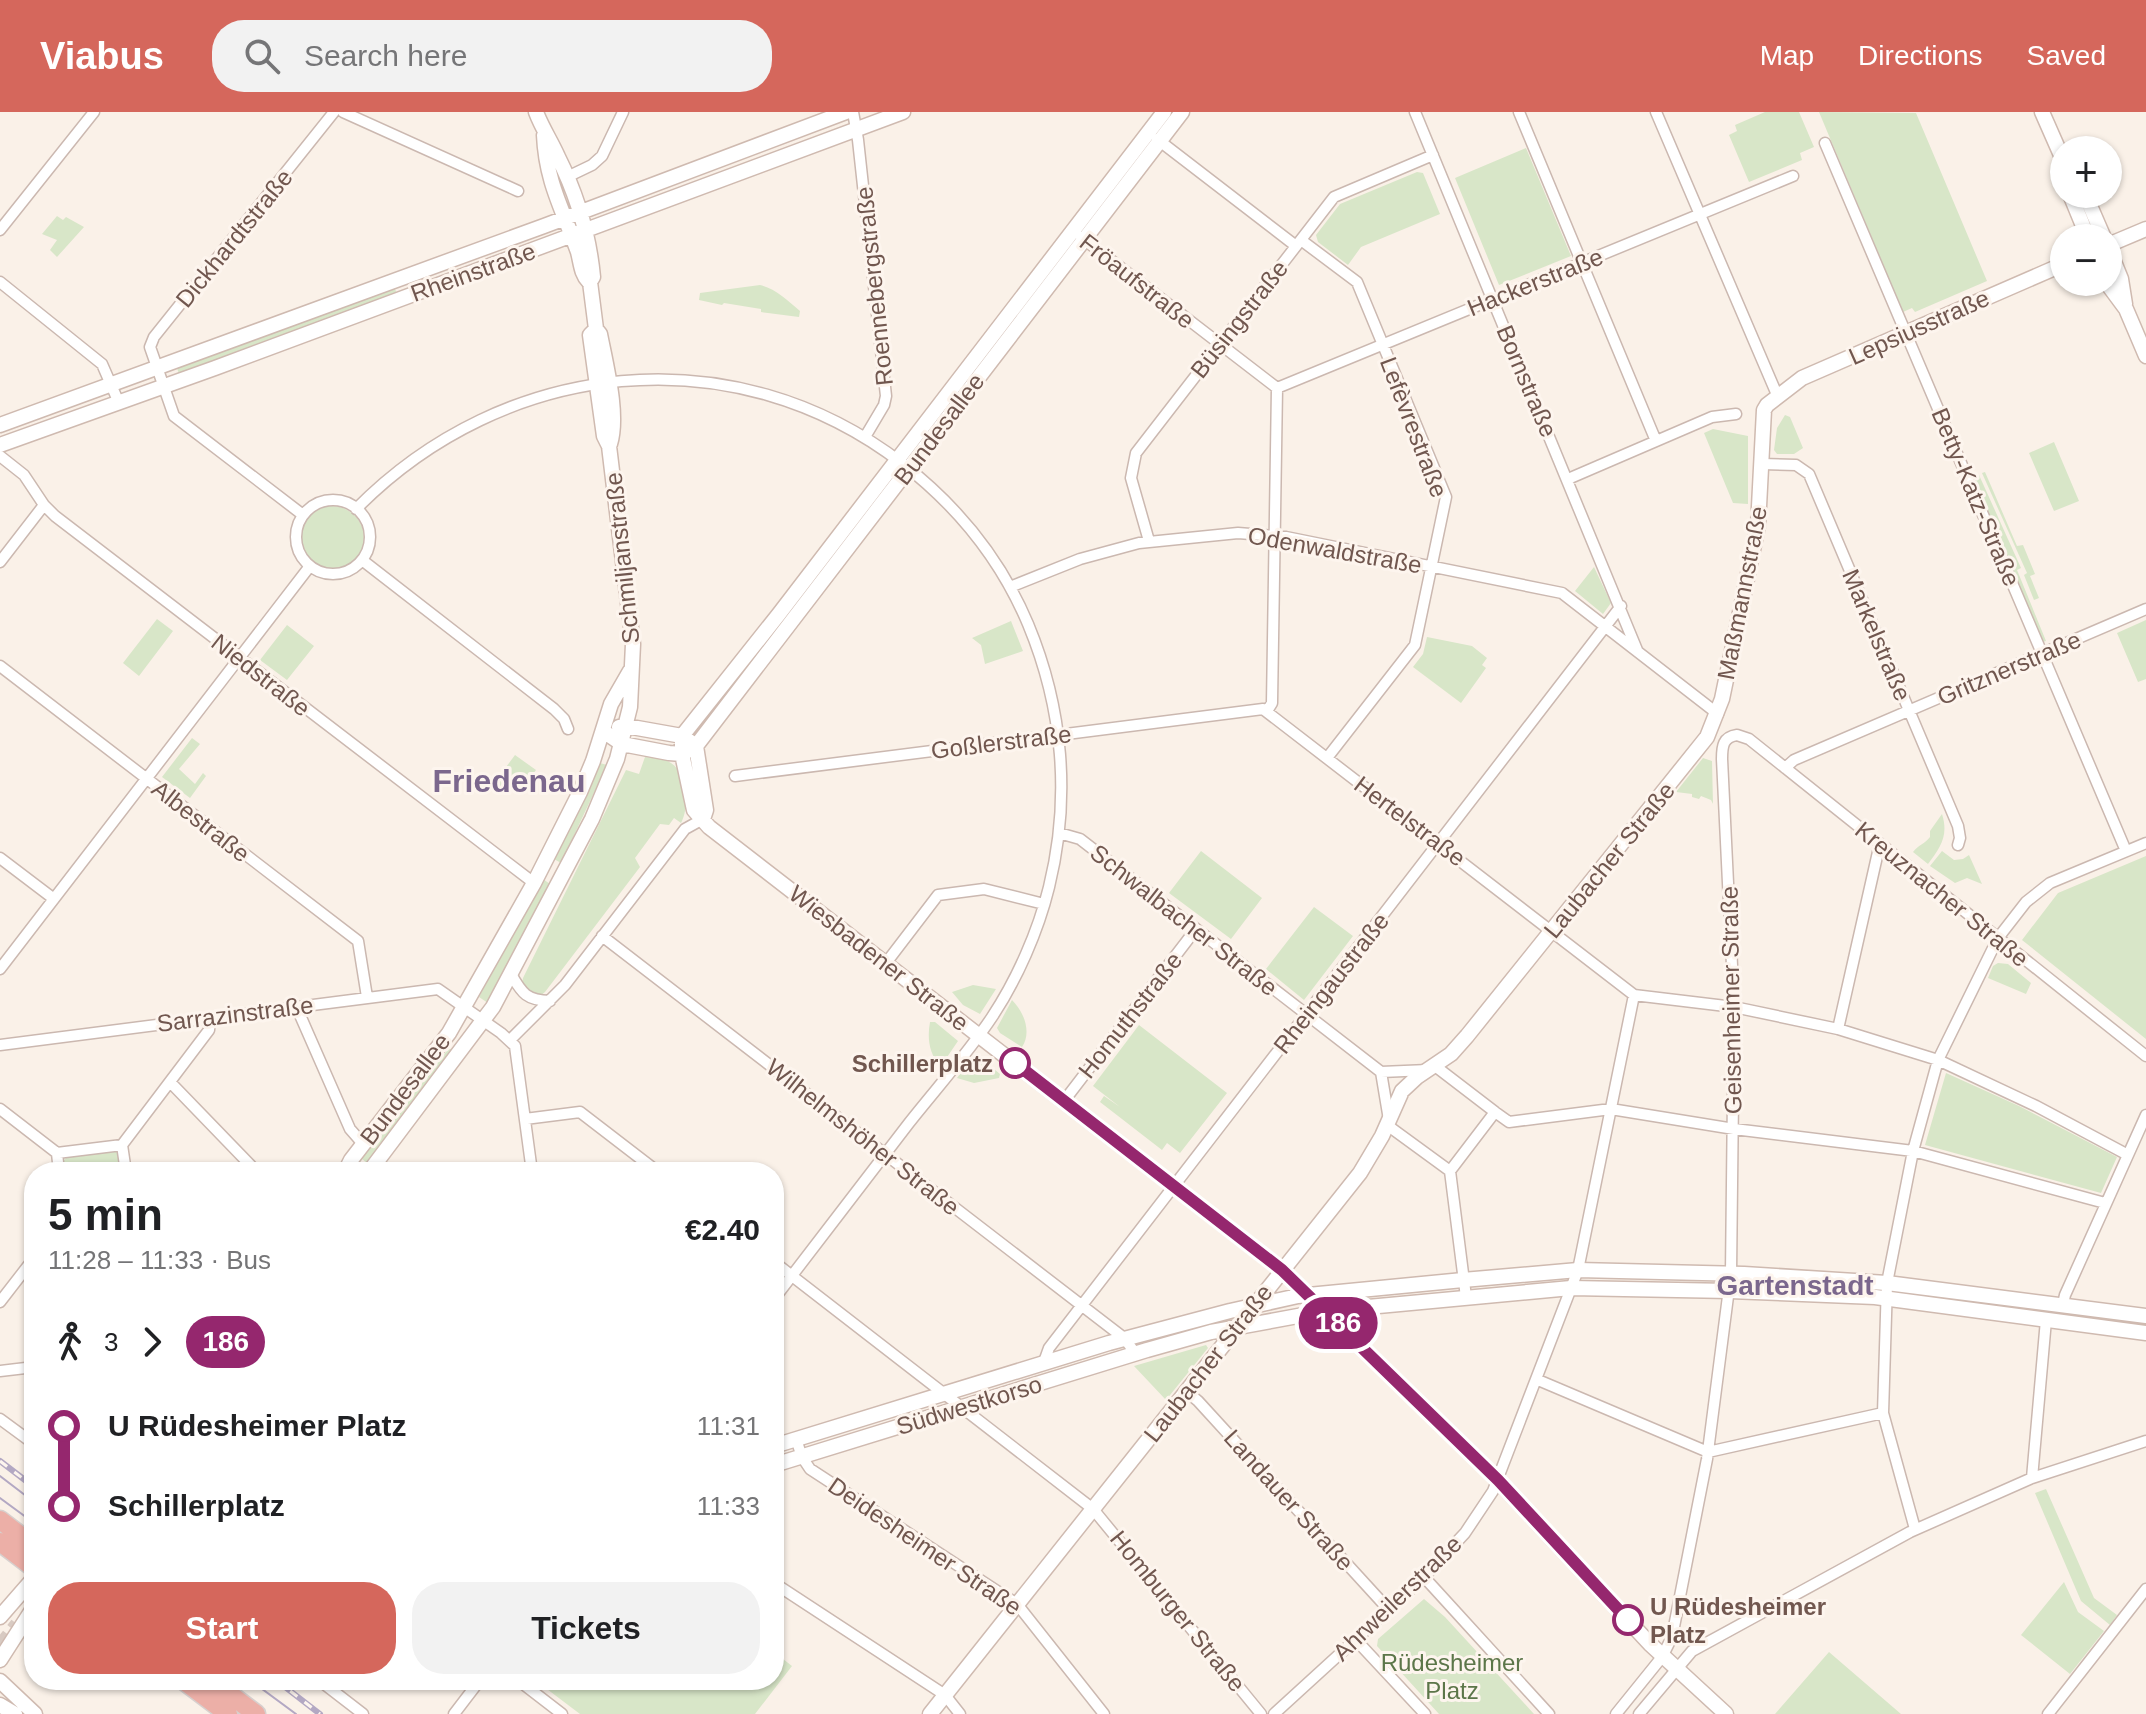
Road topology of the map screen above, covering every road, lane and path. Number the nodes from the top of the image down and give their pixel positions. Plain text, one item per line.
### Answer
1 (94, 112) edge
2 (334, 112) edge
3 (343, 112) edge
4 (536, 112) edge
5 (623, 112) edge
6 (846, 112) edge
7 (853, 112) edge
8 (903, 112) edge
9 (1164, 112) edge
10 (1182, 112) edge
11 (1415, 112) edge
12 (1519, 112) edge
13 (1656, 112) edge
14 (2042, 112) edge
15 (857, 129) junction
16 (544, 133) junction
17 (2053, 136) edge
18 (1154, 137) junction
19 (1825, 143) dead end
20 (1433, 155) junction
21 (1793, 176) dead end
22 (567, 177) junction
23 (518, 191) dead end
24 (581, 212) junction
25 (1699, 214) junction
26 (564, 219) junction
27 (2146, 229) edge
28 (0, 230) edge
29 (587, 230) junction
30 (571, 236) junction
31 (1079, 236) junction
32 (2122, 240) edge
33 (1299, 243) junction
34 (1582, 263) junction
35 (430, 268) junction
36 (2050, 270) edge
37 (0, 282) edge
38 (590, 282) junction
39 (2122, 285) edge
40 (436, 286) junction
41 (2116, 296) edge
42 (1493, 299) junction
43 (2126, 309) junction
44 (1905, 333) junction
45 (1219, 344) junction
46 (1383, 345) junction
47 (2146, 356) edge
48 (156, 369) junction
49 (596, 383) junction
50 (112, 385) junction
51 (163, 387) junction
52 (1277, 388) junction
53 (1778, 397) junction
54 (119, 403) junction
55 (1736, 414) dead end
56 (0, 425) edge
57 (865, 437) junction
58 (1656, 441) junction
59 (0, 445) edge
60 (0, 456) edge
61 (903, 464) junction
62 (1762, 464) junction
63 (1568, 479) junction
64 (44, 505) junction
65 (356, 509) junction
66 (303, 515) junction
67 (1275, 536) junction
68 (1149, 541) junction
69 (362, 560) junction
70 (0, 562) edge
71 (310, 566) junction
72 (1431, 567) junction
73 (1010, 587) junction
74 (1621, 606) junction
75 (2146, 609) edge
76 (1605, 626) junction
77 (1638, 651) junction
78 (2042, 654) junction
79 (239, 658) junction
80 (0, 666) edge
81 (630, 671) junction
82 (1267, 711) junction
83 (1909, 711) junction
84 (1718, 714) junction
85 (626, 726) junction
86 (568, 729) dead end
87 (603, 731) junction
88 (1059, 734) junction
89 (1737, 735) joint
90 (682, 736) junction
91 (622, 744) junction
92 (696, 746) junction
93 (682, 754) junction
94 (1327, 758) junction
95 (1785, 768) junction
96 (735, 776) dead end
97 (146, 779) junction
98 (703, 819) junction
99 (1059, 833) junction
100 (1439, 842) junction
101 (2146, 843) edge
102 (1958, 845) dead end
103 (1882, 846) junction
104 (2126, 851) junction
105 (0, 858) edge
106 (534, 883) junction
107 (54, 899) junction
108 (1044, 904) junction
109 (1196, 929) junction
110 (1553, 931) junction
111 (602, 936) junction
112 (1998, 938) junction
113 (886, 963) junction
114 (0, 969) edge
115 (511, 974) junction
116 (1634, 995) junction
117 (367, 997) junction
118 (550, 1001) junction
119 (296, 1006) junction
120 (465, 1006) junction
121 (1734, 1007) junction
122 (1307, 1014) junction
123 (210, 1018) junction
124 (484, 1020) junction
125 (1838, 1029) junction
126 (978, 1034) junction
127 (445, 1039) junction
128 (510, 1040) junction
129 (0, 1045) edge
130 (462, 1051) junction
131 (2146, 1056) edge
132 (1938, 1060) junction
133 (1432, 1068) junction
134 (1381, 1072) junction
135 (170, 1082) junction
136 (1064, 1101) junction
137 (0, 1109) edge
138 (1610, 1109) junction
139 (1495, 1112) junction
140 (2146, 1115) edge
141 (525, 1119) junction
142 (1388, 1122) junction
143 (1734, 1129) junction
144 (122, 1145) junction
145 (364, 1145) junction
146 (1913, 1151) junction
147 (57, 1153) junction
148 (885, 1154) junction
149 (2128, 1155) junction
150 (58, 1162) edge
151 (125, 1162) edge
152 (247, 1162) edge
153 (350, 1162) edge
154 (377, 1162) edge
155 (531, 1162) edge
156 (645, 1162) edge
157 (1450, 1171) junction
158 (1174, 1186) junction
159 (2105, 1203) junction
160 (784, 1270) edge
161 (1282, 1270) junction
162 (1578, 1270) junction
163 (24, 1271) edge
164 (1731, 1273) junction
165 (792, 1276) junction
166 (1463, 1280) junction
167 (1887, 1283) junction
168 (784, 1286) edge
169 (1571, 1288) junction
170 (1730, 1291) junction
171 (1309, 1295) junction
172 (1466, 1297) junction
173 (1886, 1298) junction
174 (0, 1302) edge
175 (2059, 1304) junction
176 (1253, 1305) junction
177 (1082, 1306) junction
178 (1325, 1311) junction
179 (2146, 1316) edge
180 (2049, 1320) junction
181 (1236, 1327) junction
182 (2146, 1333) edge
183 (1124, 1338) junction
184 (1136, 1354) junction
185 (1044, 1362) junction
186 (24, 1368) edge
187 (0, 1371) edge
188 (1538, 1380) junction
189 (1186, 1391) junction
190 (945, 1394) junction
191 (963, 1407) junction
192 (1883, 1413) junction
193 (0, 1419) edge
194 (24, 1437) edge
195 (796, 1439) junction
196 (2146, 1441) edge
197 (784, 1443) edge
198 (1708, 1452) junction
199 (802, 1457) junction
200 (784, 1462) edge
201 (2032, 1478) junction
202 (1498, 1480) junction
203 (1093, 1509) junction
204 (0, 1520) edge
205 (1915, 1529) junction
206 (24, 1538) edge
207 (0, 1542) edge
208 (24, 1560) edge
209 (1424, 1577) junction
210 (24, 1589) edge
211 (2146, 1589) edge
212 (784, 1590) edge
213 (1017, 1604) junction
214 (1389, 1610) junction
215 (0, 1617) tunnel mouth
216 (24, 1623) edge
217 (1356, 1640) junction
218 (1662, 1657) junction
219 (0, 1660) edge
220 (1675, 1670) junction
221 (0, 1681) edge
222 (196, 1690) edge
223 (224, 1690) edge
224 (332, 1690) edge
225 (472, 1690) edge
226 (531, 1690) edge
227 (945, 1695) junction
228 (0, 1705) edge
229 (15, 1714) edge
230 (35, 1714) edge
231 (228, 1714) edge
232 (256, 1714) edge
233 (363, 1714) edge
234 (454, 1714) edge
235 (562, 1714) edge
236 (930, 1714) edge
237 (960, 1714) edge
238 (1104, 1714) edge
239 (1261, 1714) edge
240 (1274, 1714) edge
241 (1425, 1714) edge
242 (1549, 1714) edge
243 (1616, 1714) edge
244 (1639, 1714) edge
245 (1726, 1714) edge
246 (2048, 1714) edge

1 - 28 street
2 - 48 street, Dickhardtstraße
3 - 23 street
4 - 16 street
5 - 22 street
6 - 24 street, Rheinstraße
7 - 15 street, Roennebergstraße
8 - 15 street, Rheinstraße
9 - 18 street, Bundesallee
10 - 18 street, Bundesallee
11 - 20 street, Bornstraße
12 - 34 street
13 - 25 street
14 - 17 street
15 - 29 street, Rheinstraße
15 - 57 street, Roennebergstraße
16 - 22 street, Schmiljanstraße
16 - 26 street, Schmiljanstraße
18 - 31 street, Bundesallee
18 - 33 street, Lefèvrestraße
19 - 44 street, Betty-Katz-Straße
20 - 33 street, Büsingstraße
20 - 42 street, Bornstraße
21 - 25 street, Hackerstraße
22 - 24 street, Schmiljanstraße
24 - 26 street, Rheinstraße
24 - 29 street, Schmiljanstraße
25 - 34 street, Hackerstraße
25 - 53 street
26 - 30 street, Schmiljanstraße
26 - 35 street, Rheinstraße
27 - 32 street
29 - 30 street, Rheinstraße
29 - 38 street, Schmiljanstraße
30 - 38 street, Schmiljanstraße
30 - 40 street, Rheinstraße
31 - 45 street, Fröaufstraße
31 - 61 street, Bundesallee
33 - 45 street, Büsingstraße
33 - 46 street, Lefèvrestraße
34 - 42 street, Hackerstraße
34 - 58 street
35 - 40 street
35 - 48 street, Rheinstraße
36 - 44 street, Lepsiusstraße
37 - 50 street
38 - 49 street, Schmiljanstraße
39 - 43 street
40 - 51 street, Rheinstraße
41 - 43 street
42 - 46 street, Hackerstraße
42 - 63 street, Bornstraße
43 - 47 street
44 - 53 street, Lepsiusstraße
44 - 78 street, Betty-Katz-Straße
45 - 52 street, Fröaufstraße
45 - 68 street, Büsingstraße
46 - 52 street, Hackerstraße
46 - 72 street, Lefèvrestraße
48 - 50 street, Rheinstraße
48 - 51 street
49 - 57 street
49 - 65 street
49 - 81 street, Schmiljanstraße
50 - 54 street
50 - 56 street, Rheinstraße
51 - 54 street, Rheinstraße
51 - 66 street
52 - 67 street
53 - 62 street, Maßmannstraße
54 - 59 street, Rheinstraße
55 - 58 street
57 - 61 street
58 - 63 street
60 - 64 street, Niedstraße
61 - 73 street
61 - 90 street, Bundesallee
61 - 92 street, Bundesallee
62 - 83 street, Markelstraße
62 - 84 street, Maßmannstraße
63 - 74 street, Bornstraße
64 - 70 street
64 - 79 street, Niedstraße
65 - 66 street
65 - 69 street
66 - 71 street
67 - 68 street, Odenwaldstraße
67 - 72 street, Odenwaldstraße
67 - 82 street
68 - 73 street, Odenwaldstraße
69 - 71 street
69 - 86 street
71 - 79 street
72 - 76 street, Odenwaldstraße
72 - 94 street, Lefèvrestraße
73 - 88 street
74 - 76 street, Rheingaustraße
74 - 77 street, Bornstraße
75 - 78 street, Gritznerstraße
76 - 77 street
76 - 100 street, Rheingaustraße
77 - 84 street
78 - 83 street, Gritznerstraße
78 - 104 street, Betty-Katz-Straße
79 - 97 street
79 - 106 street, Niedstraße
80 - 97 street, Albestraße
81 - 85 street, Schmiljanstraße
81 - 87 street, Schmiljanstraße
82 - 88 street, Goßlerstraße
82 - 94 street, Hertelstraße
83 - 95 street, Gritznerstraße
83 - 102 street, Markelstraße
84 - 110 street, Laubacher Straße
85 - 87 street
85 - 90 street
85 - 91 street, Schmiljanstraße
87 - 91 street
87 - 106 street, Schmiljanstraße
88 - 96 street, Goßlerstraße
88 - 99 street
89 - 95 street, Kreuznacher Straße
89 - 121 street, Geisenheimer Straße
90 - 92 street
90 - 93 street
91 - 93 street
91 - 115 street, Schmiljanstraße
92 - 93 street
92 - 98 street
93 - 98 street
94 - 100 street, Hertelstraße
95 - 103 street, Kreuznacher Straße
97 - 107 street
97 - 117 street, Albestraße
98 - 111 street
98 - 113 street, Wiesbadener Straße
99 - 108 street
99 - 109 street, Schwalbacher Straße
100 - 110 street, Hertelstraße
100 - 122 street, Rheingaustraße
101 - 104 street
103 - 112 street, Kreuznacher Straße
103 - 125 street
104 - 112 street
105 - 107 street
106 - 120 street, Bundesallee
107 - 114 street
108 - 113 street
108 - 126 street
109 - 122 street, Schwalbacher Straße
109 - 136 street, Homuthstraße
110 - 116 street, Hertelstraße
110 - 133 street, Laubacher Straße
111 - 118 street
111 - 148 street, Wilhelmshöher Straße
112 - 131 street, Kreuznacher Straße
112 - 132 street
113 - 126 street, Wiesbadener Straße
115 - 118 street
115 - 124 street, Bundesallee
116 - 121 street
116 - 138 street
117 - 119 street, Sarrazinstraße
117 - 120 street, Sarrazinstraße
118 - 128 street
119 - 123 street, Sarrazinstraße
119 - 145 street
120 - 124 street, Sarrazinstraße
120 - 127 street, Bundesallee
121 - 125 street
121 - 143 street, Geisenheimer Straße
122 - 134 street, Schwalbacher Straße
122 - 158 street, Rheingaustraße
123 - 129 street, Sarrazinstraße
123 - 135 street
124 - 128 street, Sarrazinstraße
124 - 130 street, Bundesallee
125 - 132 street
126 - 136 street, Wiesbadener Straße
126 - 148 street
127 - 130 street
127 - 145 street, Bundesallee
128 - 141 street
130 - 154 street, Bundesallee
132 - 146 street
132 - 149 street
133 - 134 street
133 - 139 street
133 - 142 street, Laubacher Straße
134 - 142 street
135 - 144 street
135 - 152 street
136 - 158 street, Wiesbadener Straße
137 - 147 street
138 - 139 street
138 - 143 street
138 - 162 street
139 - 157 street
140 - 149 street
141 - 155 street
141 - 156 street
142 - 157 street
142 - 161 street, Laubacher Straße
143 - 146 street
143 - 164 street, Geisenheimer Straße
144 - 147 street
144 - 151 street
145 - 153 street, Bundesallee
146 - 159 street
146 - 167 street
147 - 150 street
148 - 165 street
148 - 177 street, Wilhelmshöher Straße
149 - 159 street
157 - 166 street
158 - 161 street, Wiesbadener Straße
158 - 177 street, Rheingaustraße
159 - 175 street
160 - 165 street, Homburger Straße
161 - 171 street, Wiesbadener Straße
161 - 176 street, Laubacher Straße
162 - 164 street, Südwestkorso
162 - 166 street, Südwestkorso
162 - 169 street
163 - 174 street
164 - 167 street, Südwestkorso
164 - 170 street
165 - 168 street
165 - 190 street, Homburger Straße
166 - 171 street, Südwestkorso
166 - 172 street
167 - 173 street
167 - 175 street, Südwestkorso
169 - 170 street, Südwestkorso
169 - 172 street, Südwestkorso
169 - 188 street, Ahrweilerstraße
170 - 173 street, Südwestkorso
170 - 198 street
171 - 176 street, Südwestkorso
171 - 178 street, Wiesbadener Straße
172 - 178 street, Südwestkorso
173 - 180 street, Südwestkorso
173 - 192 street
175 - 179 street, Südwestkorso
175 - 180 street
176 - 181 street, Laubacher Straße
176 - 183 street, Südwestkorso
177 - 183 street, Wilhelmshöher Straße
177 - 185 street, Rheingaustraße
178 - 181 street, Südwestkorso
178 - 202 street, Wiesbadener Straße
180 - 182 street, Südwestkorso
180 - 201 street
181 - 184 street, Südwestkorso
181 - 189 street, Laubacher Straße
183 - 184 street
183 - 185 street, Südwestkorso
184 - 191 street, Südwestkorso
185 - 190 street, Südwestkorso
186 - 187 street
188 - 198 street
188 - 202 street, Ahrweilerstraße
189 - 203 street, Laubacher Straße
189 - 214 street, Landauer Straße
190 - 191 street, Homburger Straße
190 - 195 street, Südwestkorso
191 - 199 street, Südwestkorso
191 - 203 street, Homburger Straße
192 - 198 street
192 - 205 street
193 - 194 street
195 - 197 street, Südwestkorso
195 - 199 street
196 - 201 street
198 - 218 street
199 - 200 street, Südwestkorso
199 - 213 street, Deidesheimer Straße
201 - 205 street
202 - 209 street, Ahrweilerstraße
202 - 218 street, Wiesbadener Straße
203 - 213 street, Laubacher Straße
203 - 239 street, Homburger Straße
204 - 206 highway
205 - 220 street
207 - 208 highway
209 - 214 street, Ahrweilerstraße
209 - 242 street
210 - 215 street
211 - 246 street
212 - 227 street
213 - 227 street, Laubacher Straße
213 - 238 street, Deidesheimer Straße
214 - 217 street, Ahrweilerstraße
216 - 219 street
217 - 240 street, Ahrweilerstraße
217 - 241 street
218 - 220 street, Wiesbadener Straße
218 - 243 street
220 - 244 street
220 - 245 street, Wiesbadener Straße
221 - 230 street
222 - 231 highway
223 - 232 highway
224 - 233 street
225 - 234 street
226 - 235 street
227 - 236 street, Laubacher Straße
227 - 237 street
228 - 229 street

